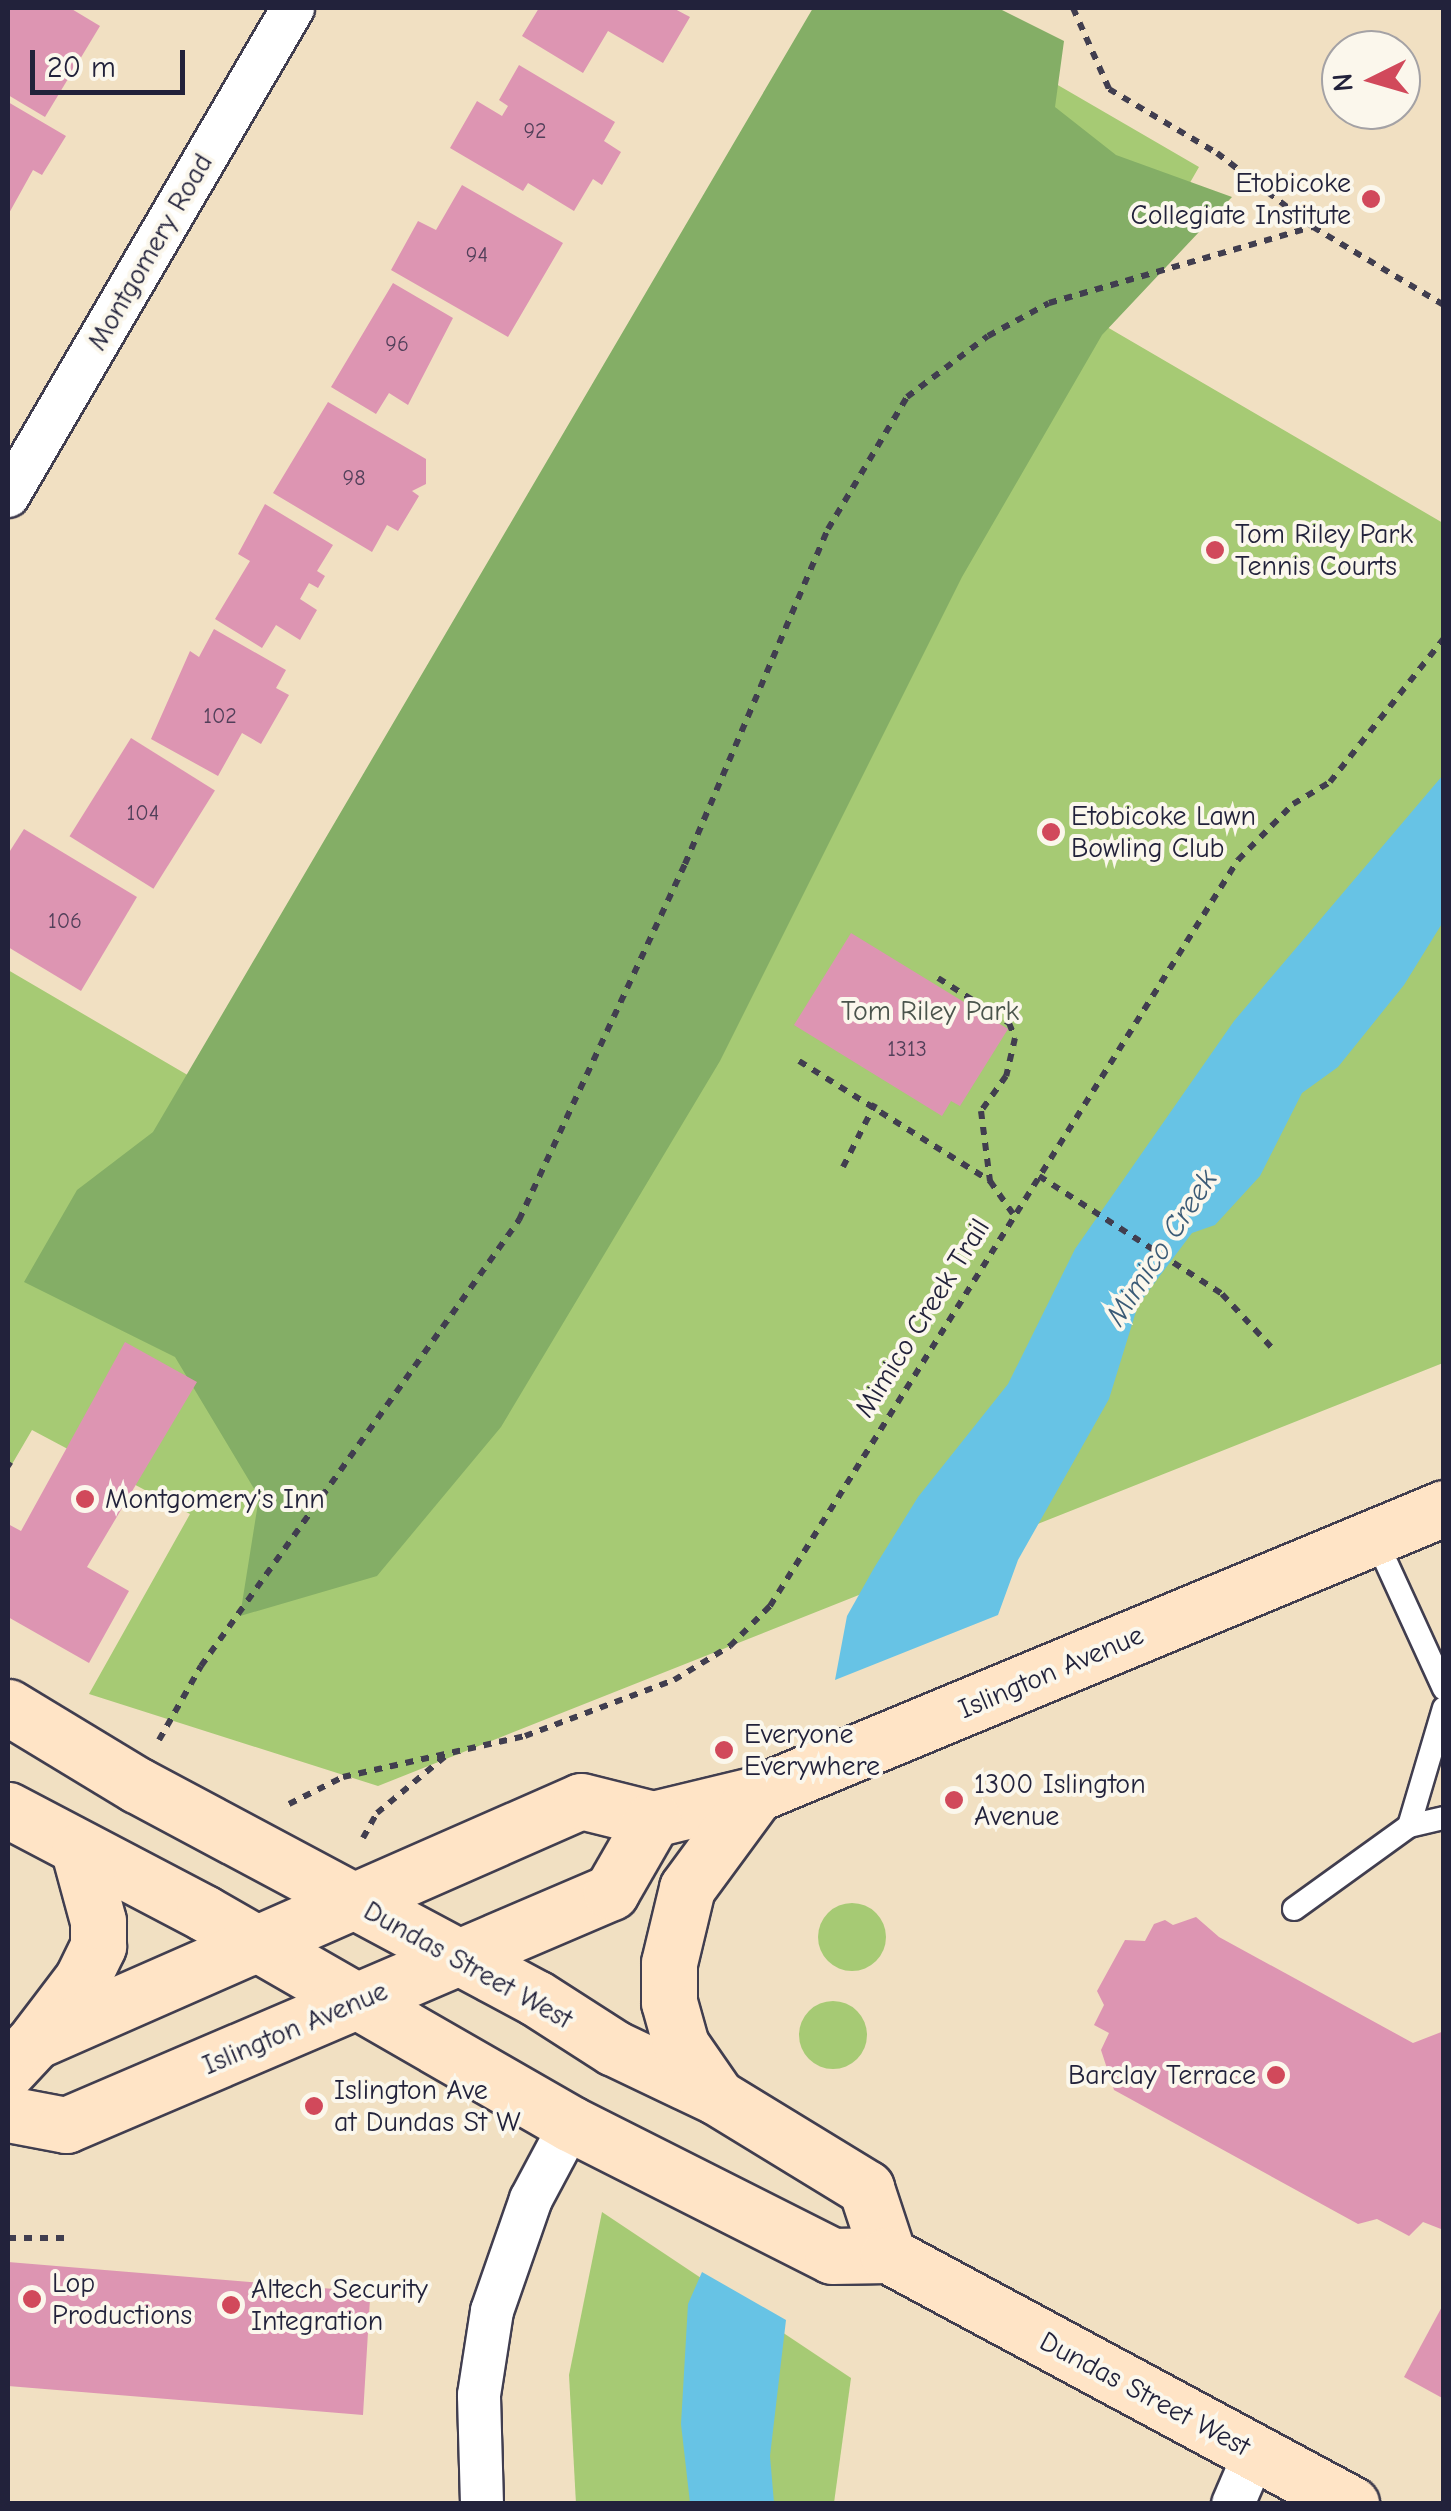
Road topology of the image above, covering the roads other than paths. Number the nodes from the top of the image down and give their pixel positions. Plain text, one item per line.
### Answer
1 (293, 8) edge
2 (8, 496) edge
3 (1444, 1508) edge
4 (1375, 1536) junction
5 (1444, 1689) edge
6 (8, 1707) edge
7 (1444, 1708) edge
8 (756, 1794) junction
9 (8, 1810) edge
10 (1444, 1818) edge
11 (653, 1819) junction
12 (1410, 1826) junction
13 (79, 1852) junction
14 (354, 1902) junction
15 (1294, 1909) dead end
16 (256, 1948) junction
17 (459, 1957) junction
18 (353, 2004) junction
19 (21, 2055) edge
20 (717, 2097) junction
21 (8, 2114) edge
22 (571, 2124) junction
23 (888, 2255) junction
24 (1254, 2453) junction
25 (482, 2504) edge
26 (1233, 2504) edge
27 (1351, 2504) edge

1 - 2 street, Montgomery Road
3 - 4 main road, Islington Avenue
4 - 5 lane
4 - 8 main road, Islington Avenue
6 - 14 main road, Dundas Street West
7 - 12 lane
8 - 11 main road, Islington Avenue
8 - 20 main road
9 - 13 main road, Dundas Street West
10 - 12 lane
11 - 14 main road, Islington Avenue
11 - 17 main road, Islington Avenue
12 - 15 lane
13 - 16 main road, Dundas Street West
13 - 19 main road
14 - 16 main road, Islington Avenue
14 - 17 main road, Dundas Street West
16 - 18 main road, Dundas Street West
16 - 19 main road, Islington Avenue
17 - 18 main road, Islington Avenue
17 - 20 main road, Dundas Street West
18 - 21 main road, Islington Avenue
18 - 22 main road, Dundas Street West
20 - 23 main road, Dundas Street West
22 - 23 main road, Dundas Street West
22 - 25 street
23 - 24 main road, Dundas Street West
24 - 26 street
24 - 27 main road, Dundas Street West

